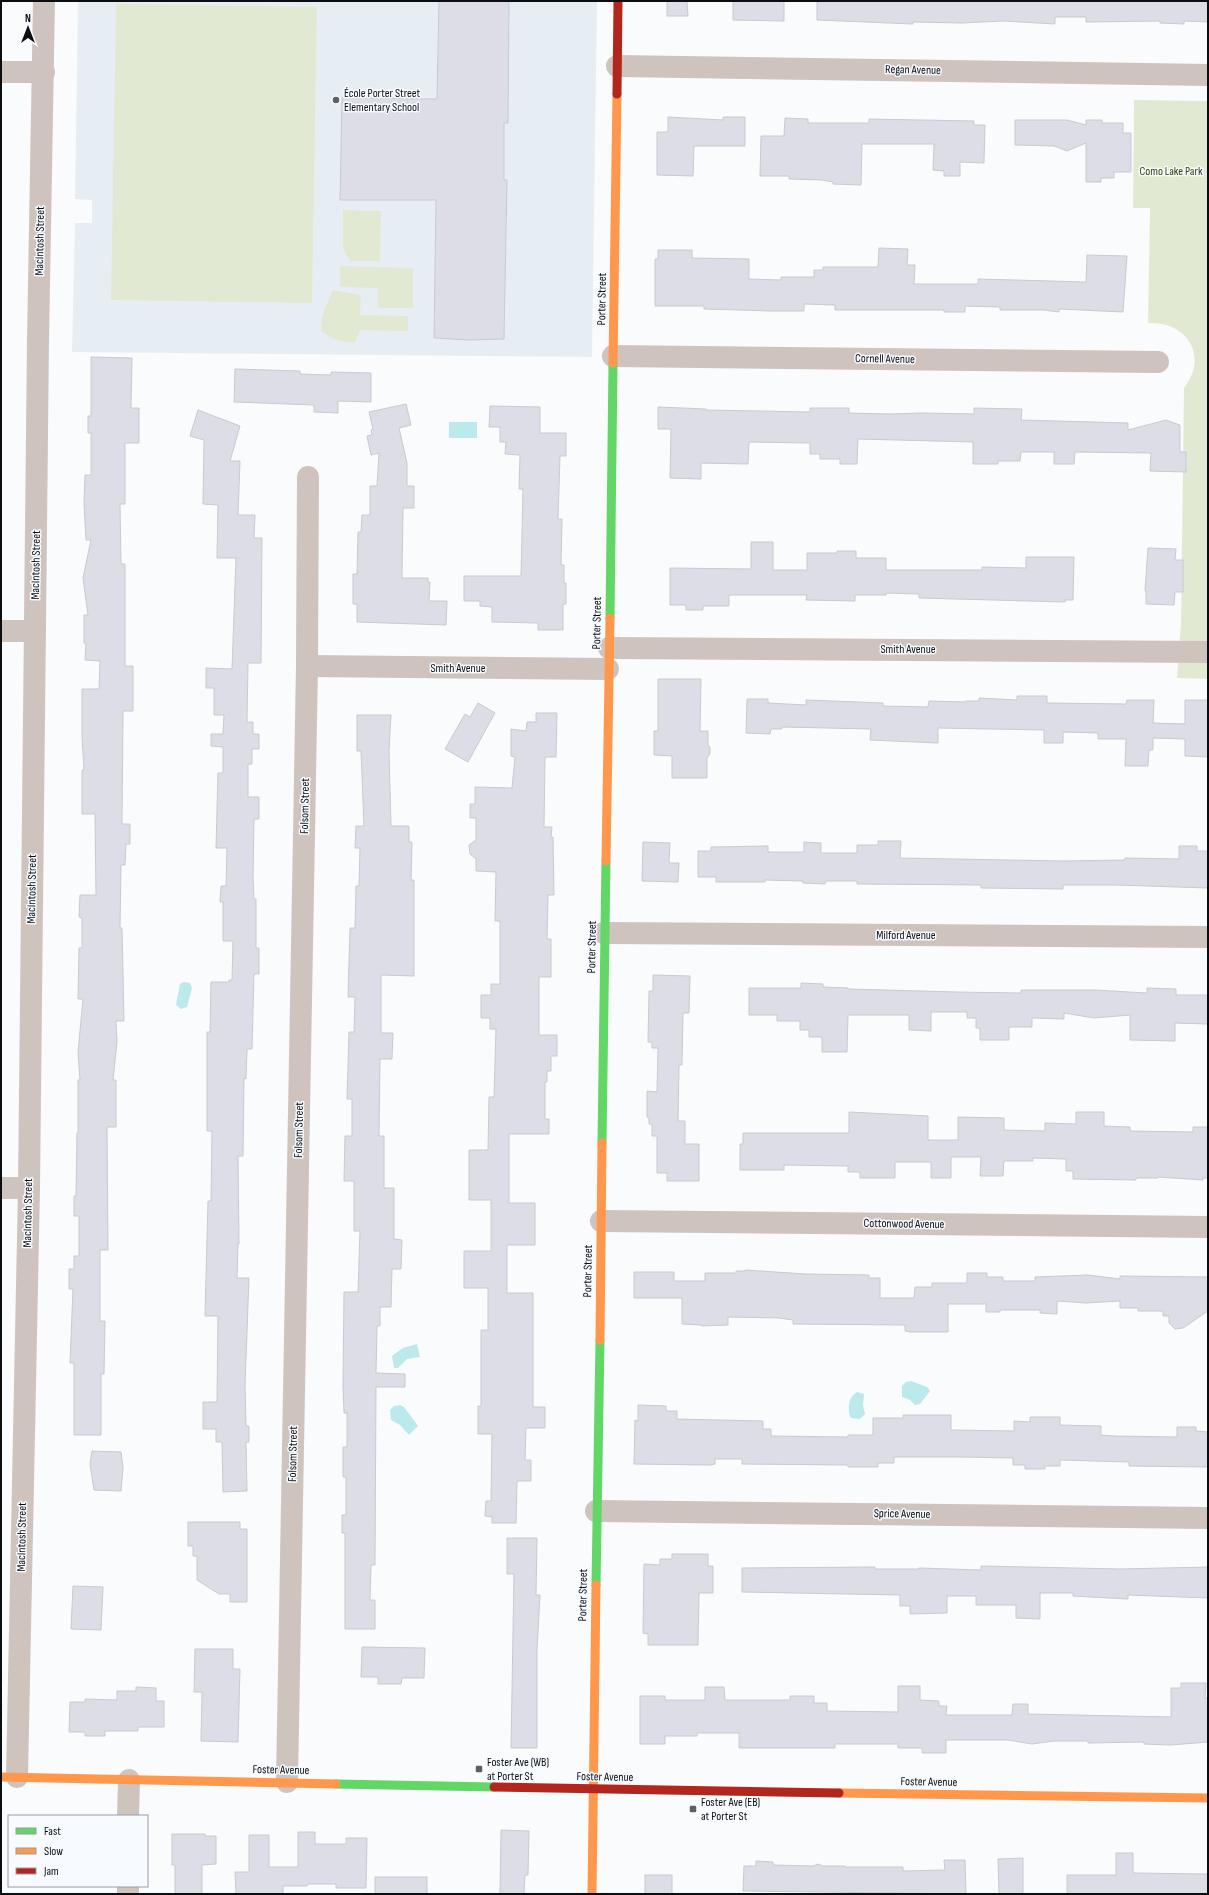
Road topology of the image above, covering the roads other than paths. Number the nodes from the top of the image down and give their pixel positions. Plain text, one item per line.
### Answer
1 (44, 1) edge
2 (618, 1) edge
3 (617, 66) junction
4 (1, 72) edge
5 (44, 72) junction
6 (1208, 75) edge
7 (613, 356) junction
8 (1158, 362) dead end
9 (308, 477) dead end
10 (1, 631) edge
11 (35, 631) junction
12 (609, 648) junction
13 (1208, 652) edge
14 (307, 666) junction
15 (608, 669) junction
16 (604, 933) junction
17 (1208, 937) edge
18 (1, 1188) edge
19 (29, 1188) junction
20 (601, 1221) junction
21 (1208, 1227) edge
22 (596, 1511) junction
23 (1208, 1518) edge
24 (9, 1777) edge
25 (129, 1780) junction
26 (287, 1782) junction
27 (592, 1788) junction
28 (1208, 1798) edge
29 (128, 1815) edge
30 (592, 1894) edge

1 - 5 street, MacIntosh Street
2 - 3 street, Porter Street
3 - 6 street, Regan Avenue
3 - 7 street, Porter Street
4 - 5 street
5 - 11 street, MacIntosh Street
7 - 8 street, Cornell Avenue
7 - 12 street, Porter Street
9 - 14 street, Folsom Street
10 - 11 street
11 - 19 street, MacIntosh Street
12 - 13 street, Smith Avenue
12 - 15 street, Porter Street
14 - 15 street, Smith Avenue
14 - 26 street, Folsom Street
15 - 16 street, Porter Street
16 - 17 street, Milford Avenue
16 - 20 street, Porter Street
18 - 19 street
19 - 24 street, MacIntosh Street
20 - 21 street, Cottonwood Avenue
20 - 22 street, Porter Street
22 - 23 street, Sprice Avenue
22 - 27 street, Porter Street
24 - 25 street, Foster Avenue
25 - 26 street, Foster Avenue
25 - 29 street
26 - 27 street, Foster Avenue
27 - 28 street, Foster Avenue
27 - 30 street, Porter Street

